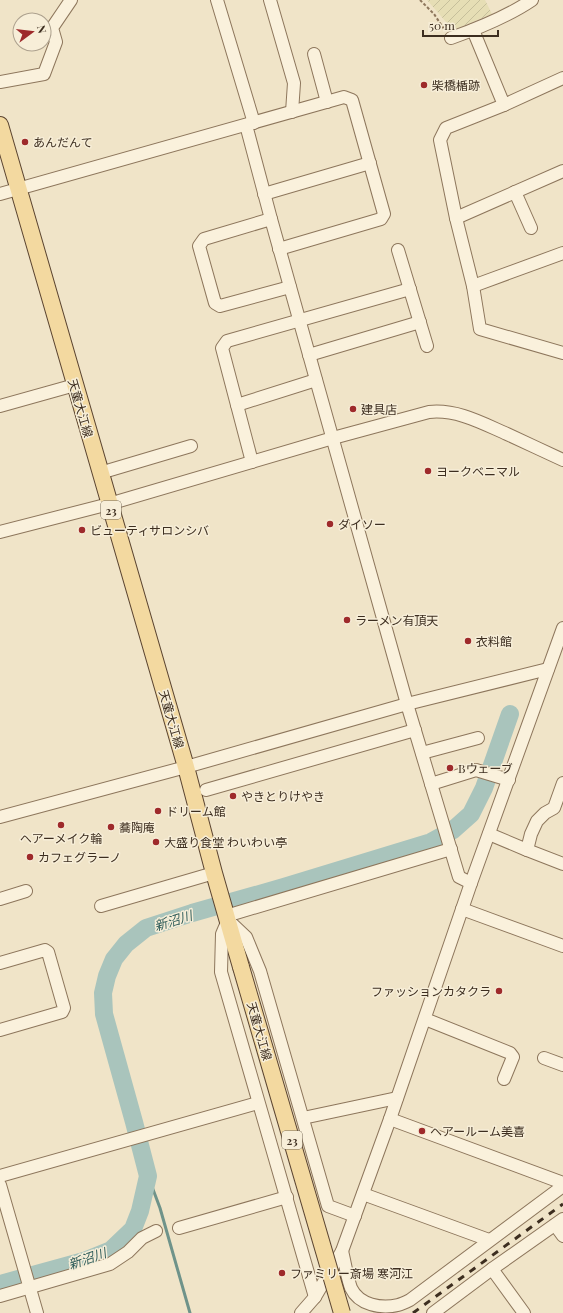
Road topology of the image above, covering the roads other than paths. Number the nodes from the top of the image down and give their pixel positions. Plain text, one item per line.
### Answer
1 (71, 0) edge
2 (217, 0) edge
3 (270, 0) edge
4 (532, 0) edge
5 (473, 30) junction
6 (451, 38) road end
7 (314, 54) dead end
8 (563, 78) edge
9 (0, 82) edge
10 (327, 102) junction
11 (504, 104) junction
12 (292, 112) junction
13 (250, 124) junction
14 (0, 125) edge
15 (370, 163) junction
16 (563, 171) edge
17 (19, 189) junction
18 (515, 192) junction
19 (0, 194) edge
20 (264, 194) junction
21 (456, 218) junction
22 (271, 219) junction
23 (531, 228) dead end
24 (279, 249) junction
25 (398, 250) dead end
26 (563, 253) edge
27 (473, 286) junction
28 (290, 287) junction
29 (410, 289) junction
30 (299, 320) junction
31 (420, 322) junction
32 (427, 346) dead end
33 (563, 353) edge
34 (309, 355) junction
35 (316, 380) junction
36 (74, 385) junction
37 (237, 405) junction
38 (0, 406) edge
39 (333, 438) junction
40 (191, 446) dead end
41 (563, 460) edge
42 (252, 462) junction
43 (100, 473) junction
44 (109, 504) junction
45 (0, 532) edge
46 (563, 628) edge
47 (548, 669) junction
48 (407, 704) junction
49 (415, 730) junction
50 (478, 738) dead end
51 (422, 753) junction
52 (186, 767) junction
53 (509, 780) junction
54 (563, 783) edge
55 (431, 784) junction
56 (206, 790) dead end
57 (0, 817) edge
58 (489, 834) junction
59 (449, 846) junction
60 (527, 850) junction
61 (563, 864) edge
62 (214, 873) junction
63 (471, 883) junction
64 (26, 891) dead end
65 (0, 898) edge
66 (101, 906) dead end
67 (462, 909) junction
68 (226, 916) junction
69 (563, 946) edge
70 (0, 963) edge
71 (425, 1019) junction
72 (0, 1030) edge
73 (544, 1058) dead end
74 (563, 1065) edge
75 (504, 1079) dead end
76 (398, 1098) junction
77 (258, 1103) junction
78 (303, 1118) junction
79 (390, 1119) junction
80 (0, 1176) edge
81 (563, 1183) edge
82 (0, 1185) edge
83 (563, 1186) edge
84 (363, 1194) junction
85 (287, 1197) junction
86 (355, 1216) junction
87 (559, 1222) edge
88 (179, 1228) dead end
89 (156, 1231) dead end
90 (563, 1236) edge
91 (489, 1240) junction
92 (342, 1251) junction
93 (492, 1269) junction
94 (30, 1288) junction
95 (0, 1296) edge
96 (315, 1296) junction
97 (37, 1313) edge
98 (301, 1313) edge
99 (342, 1313) edge
100 (433, 1313) edge
101 (524, 1313) edge

1 - 9 street
2 - 13 street
3 - 12 street
4 - 5 street
5 - 6 street
5 - 11 street
7 - 10 street
8 - 11 street
10 - 12 street
10 - 15 street
11 - 21 street
12 - 13 street
13 - 17 street
13 - 20 street
14 - 17 main road, 天童大江線 / 23
15 - 20 street
15 - 24 street
16 - 18 street
17 - 19 street
17 - 36 main road, 天童大江線 / 23
18 - 21 street
18 - 23 street
20 - 22 street
21 - 27 street
22 - 24 street
22 - 28 street
24 - 28 street
25 - 29 street
26 - 27 street
27 - 33 street
28 - 30 street
29 - 30 street
29 - 31 street
30 - 34 street
30 - 37 street
31 - 32 street
31 - 34 street
34 - 35 street
35 - 37 street
35 - 39 street
36 - 38 street
36 - 43 main road, 天童大江線 / 23
37 - 42 street
39 - 41 street
39 - 42 street
39 - 48 street
40 - 43 street
42 - 44 street
43 - 44 main road, 天童大江線 / 23
44 - 45 street
44 - 52 main road, 天童大江線 / 23
46 - 47 street
47 - 48 street
47 - 53 street
48 - 49 street
48 - 52 street
49 - 51 street
49 - 56 street
50 - 51 street
51 - 55 street
52 - 57 street
52 - 62 main road, 天童大江線 / 23
53 - 55 street
53 - 58 street
54 - 60 street
55 - 59 street
58 - 60 street
58 - 63 street
59 - 63 street
59 - 68 street
60 - 61 street
62 - 66 street
62 - 68 main road, 天童大江線 / 23
63 - 67 street
64 - 65 street
67 - 69 street
67 - 71 street
68 - 77 street
68 - 78 street
68 - 99 main road, 天童大江線 / 23, bridge
70 - 72 street
71 - 75 street
71 - 76 street
73 - 74 street
76 - 78 street
76 - 79 street
77 - 80 street
77 - 85 street
78 - 86 street
79 - 81 street
79 - 84 street
82 - 94 street
83 - 91 street
84 - 86 street
84 - 91 street
85 - 88 street
85 - 96 street
86 - 92 street
87 - 90 street
87 - 93 street
89 - 94 street
91 - 92 street
92 - 96 street
93 - 100 street
93 - 101 street
94 - 95 street
94 - 97 street
96 - 98 street

